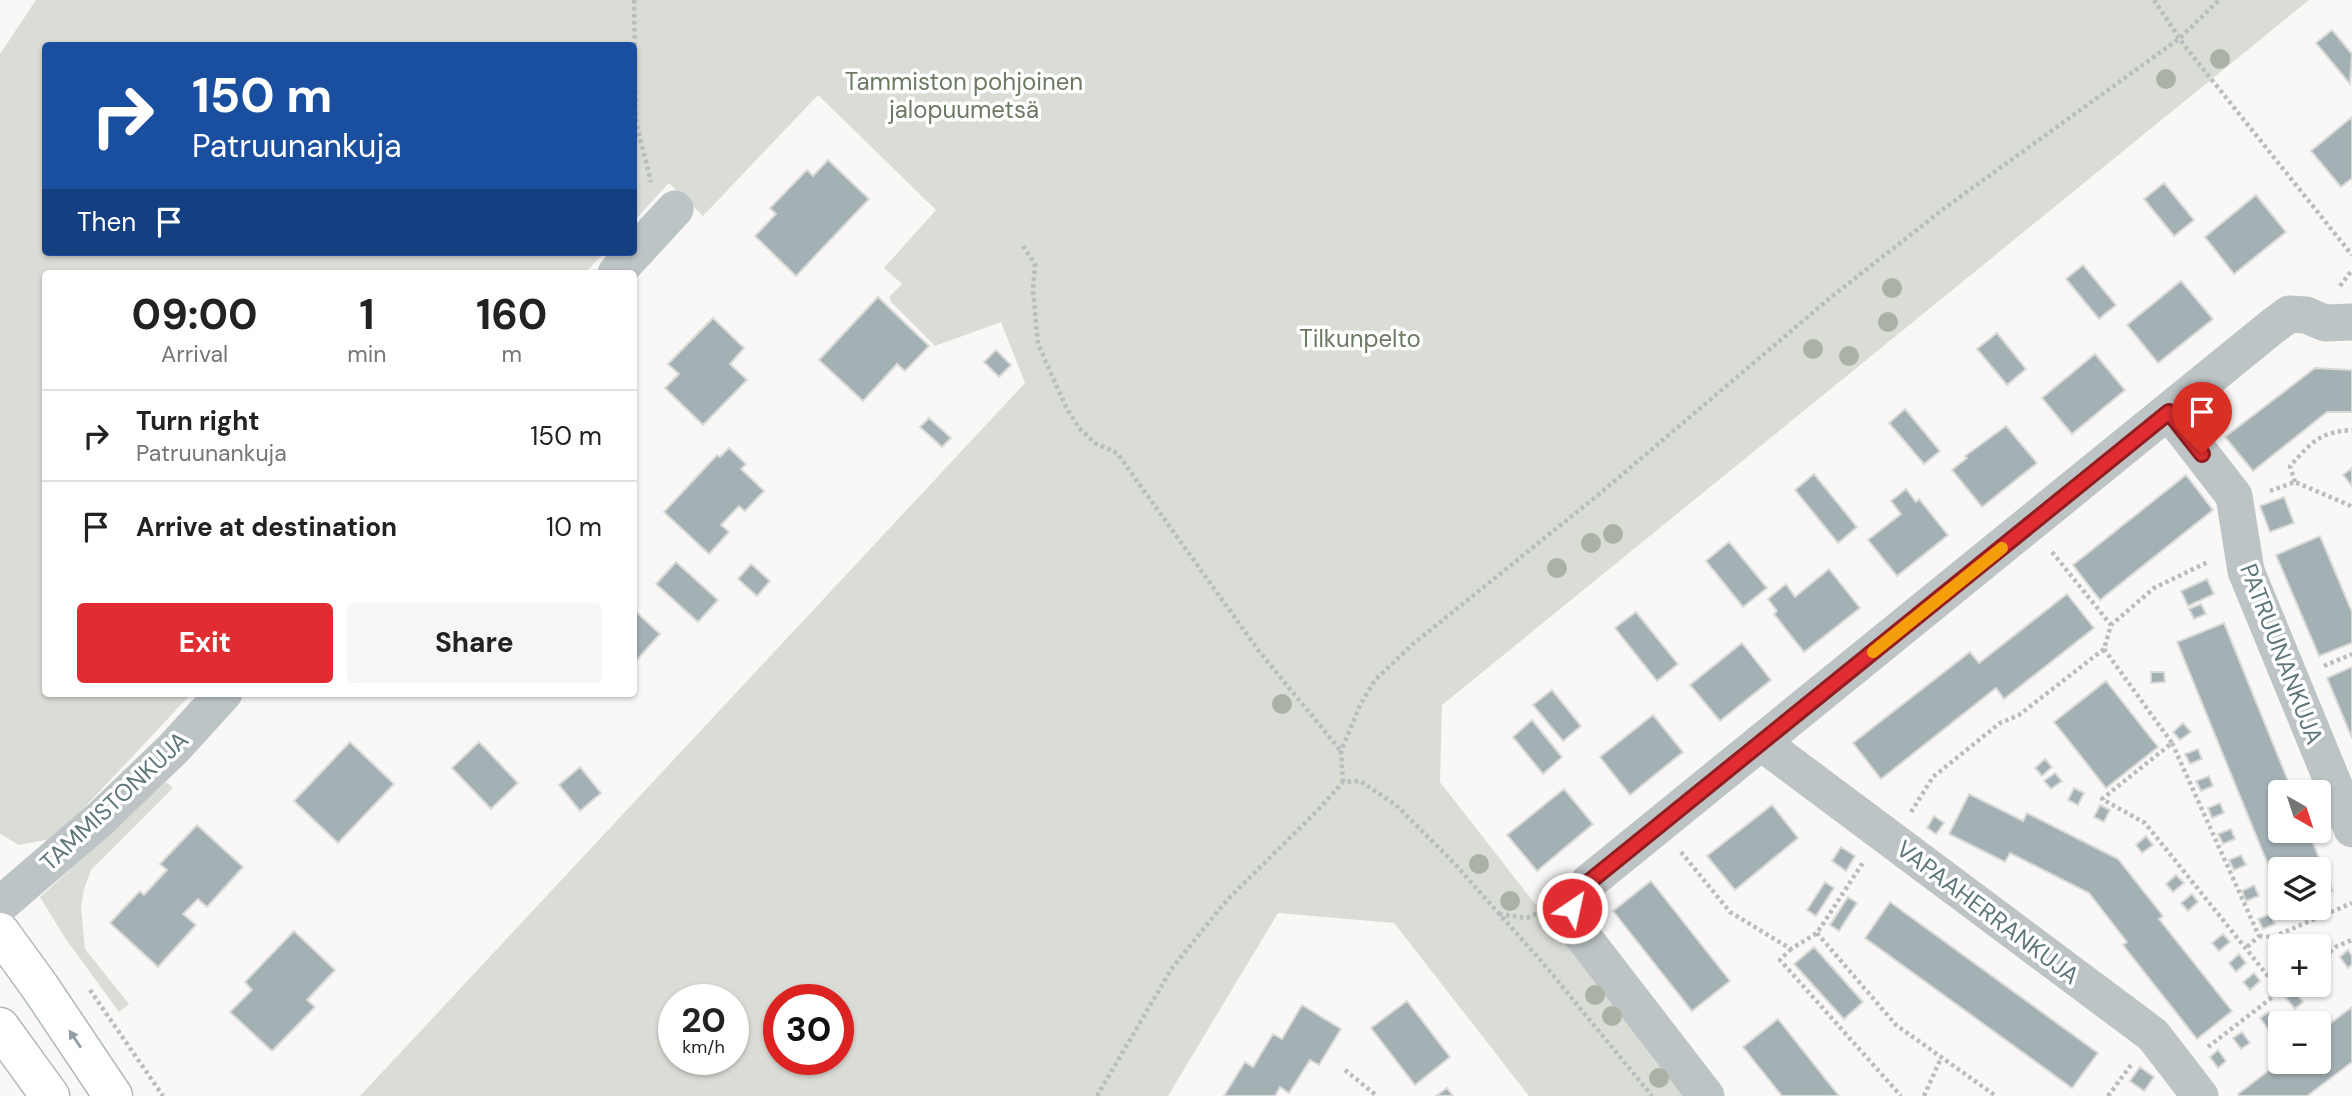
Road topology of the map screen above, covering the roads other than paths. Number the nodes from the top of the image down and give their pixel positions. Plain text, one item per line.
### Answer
1 (668, 216) road end
2 (637, 250) edge
3 (632, 256) edge
4 (619, 270) edge
5 (2352, 322) edge
6 (2169, 412) junction
7 (220, 697) edge
8 (1762, 743) junction
9 (2352, 829) edge
10 (0, 905) edge
11 (0, 932) edge
12 (0, 1027) edge
13 (50, 1096) edge
14 (113, 1096) edge
15 (1706, 1096) edge
16 (2200, 1096) edge

1 - 2 street
3 - 4 street
5 - 6 street
6 - 8 street
6 - 9 street, PATRUUNANKUJA
7 - 10 street, TAMMISTONKUJA
8 - 15 street
8 - 16 street, VAPAAHERRANKUJA
14 -> 11 main road
12 - 13 main road

